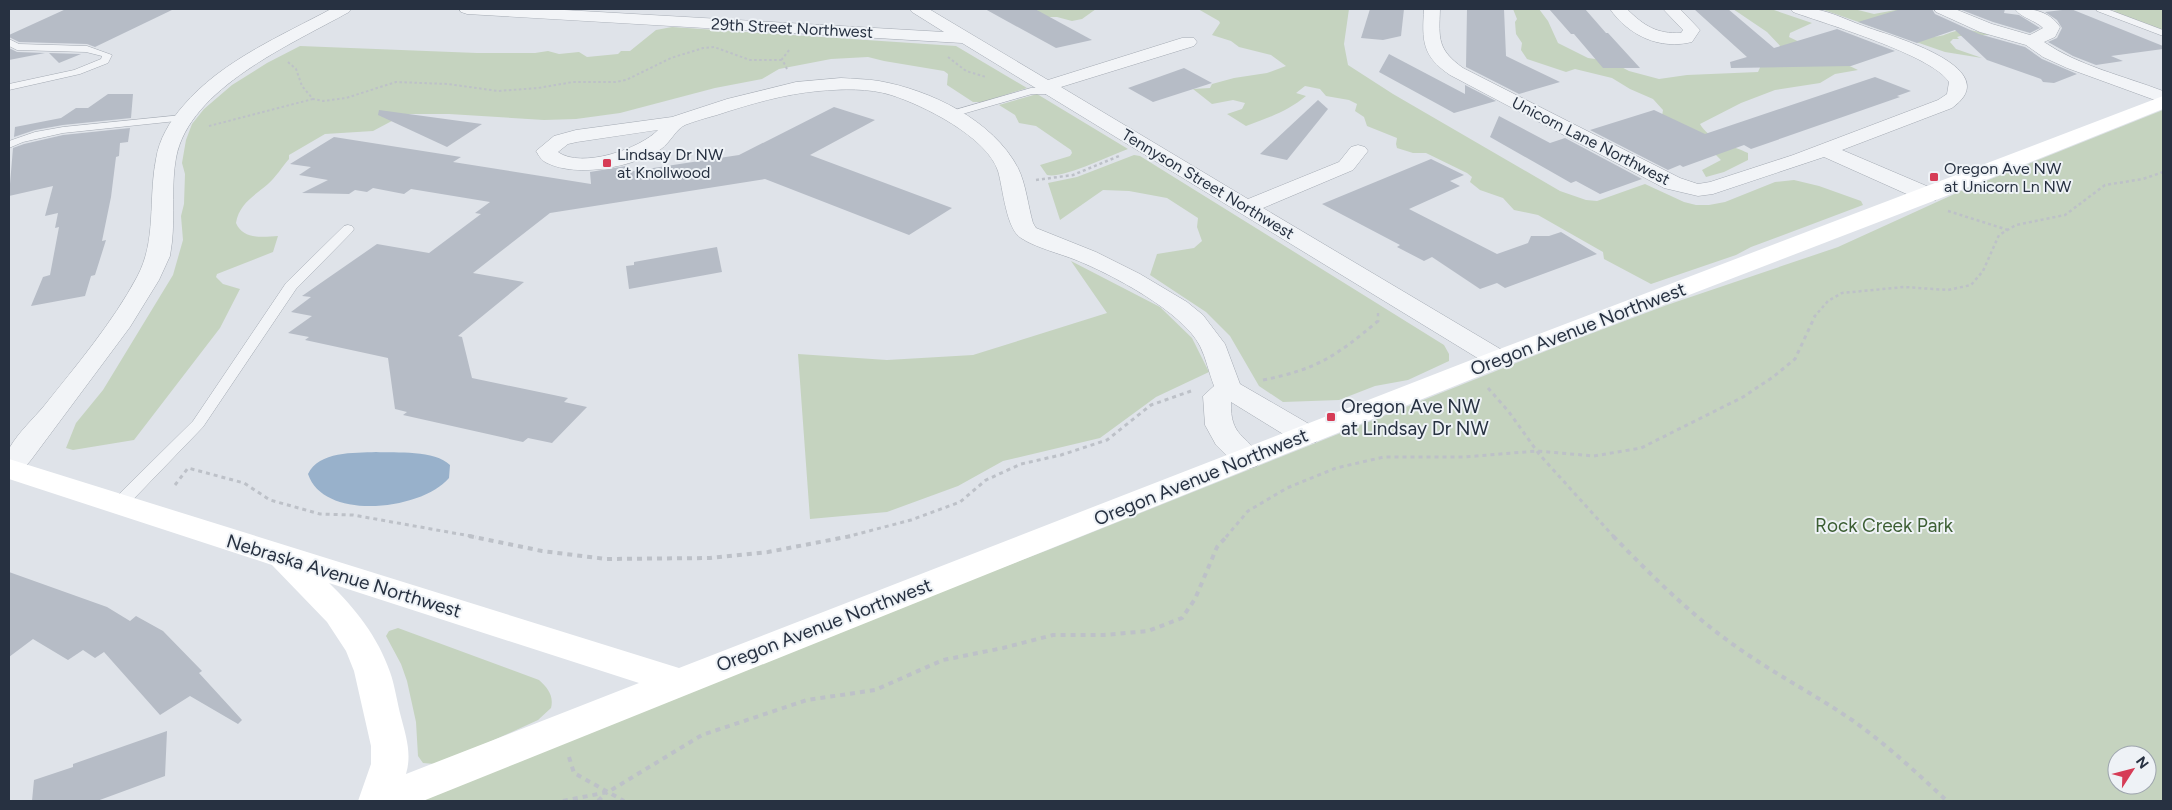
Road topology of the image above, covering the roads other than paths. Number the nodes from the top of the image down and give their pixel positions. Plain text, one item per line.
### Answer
1 (343, 9) edge
2 (467, 9) edge
3 (918, 9) edge
4 (1432, 9) edge
5 (1618, 9) edge
6 (1670, 9) edge
7 (1799, 9) edge
8 (1942, 9) edge
9 (2024, 9) edge
10 (2100, 9) edge
11 (2163, 33) edge
12 (966, 38) junction
13 (2032, 41) junction
14 (9, 42) edge
15 (1188, 42) dead end
16 (9, 87) edge
17 (1050, 89) junction
18 (2163, 97) edge
19 (2163, 102) edge
20 (952, 114) junction
21 (675, 122) junction
22 (178, 125) junction
23 (9, 146) edge
24 (1825, 150) junction
25 (1358, 151) dead end
26 (1800, 159) junction
27 (1916, 199) junction
28 (1247, 208) junction
29 (348, 229) dead end
30 (1498, 359) junction
31 (1228, 388) junction
32 (1306, 435) junction
33 (1247, 459) junction
34 (9, 468) edge
35 (118, 505) junction
36 (282, 556) junction
37 (679, 682) junction
38 (378, 801) edge

1 - 22 street
2 - 12 street, 29th Street Northwest
3 - 12 street, Tennyson Street Northwest
4 - 26 street, Unicorn Lane Northwest
5 - 6 street
7 - 24 street, Unicorn Lane Northwest
8 - 13 street
9 - 13 street
10 - 11 lane
12 - 17 street, Tennyson Street Northwest
13 - 18 street
14 - 16 lane
15 - 17 street
17 - 20 lane
17 - 28 street, Tennyson Street Northwest
19 - 27 street, Oregon Avenue Northwest
20 - 21 street
20 - 31 street
21 - 21 street
22 - 23 lane
22 - 34 street
24 - 26 street, Unicorn Lane Northwest
24 - 27 street
25 - 28 street
26 - 27 street
27 - 30 street, Oregon Avenue Northwest
28 - 30 street, Tennyson Street Northwest
29 - 35 lane
30 - 32 street, Oregon Avenue Northwest
31 - 32 street
31 - 33 street
32 - 33 street, Oregon Avenue Northwest
33 - 37 street, Oregon Avenue Northwest
34 - 35 street, Nebraska Avenue Northwest
35 - 36 street, Nebraska Avenue Northwest
36 - 37 street, Nebraska Avenue Northwest
36 - 38 street
37 - 38 street, Oregon Avenue Northwest

